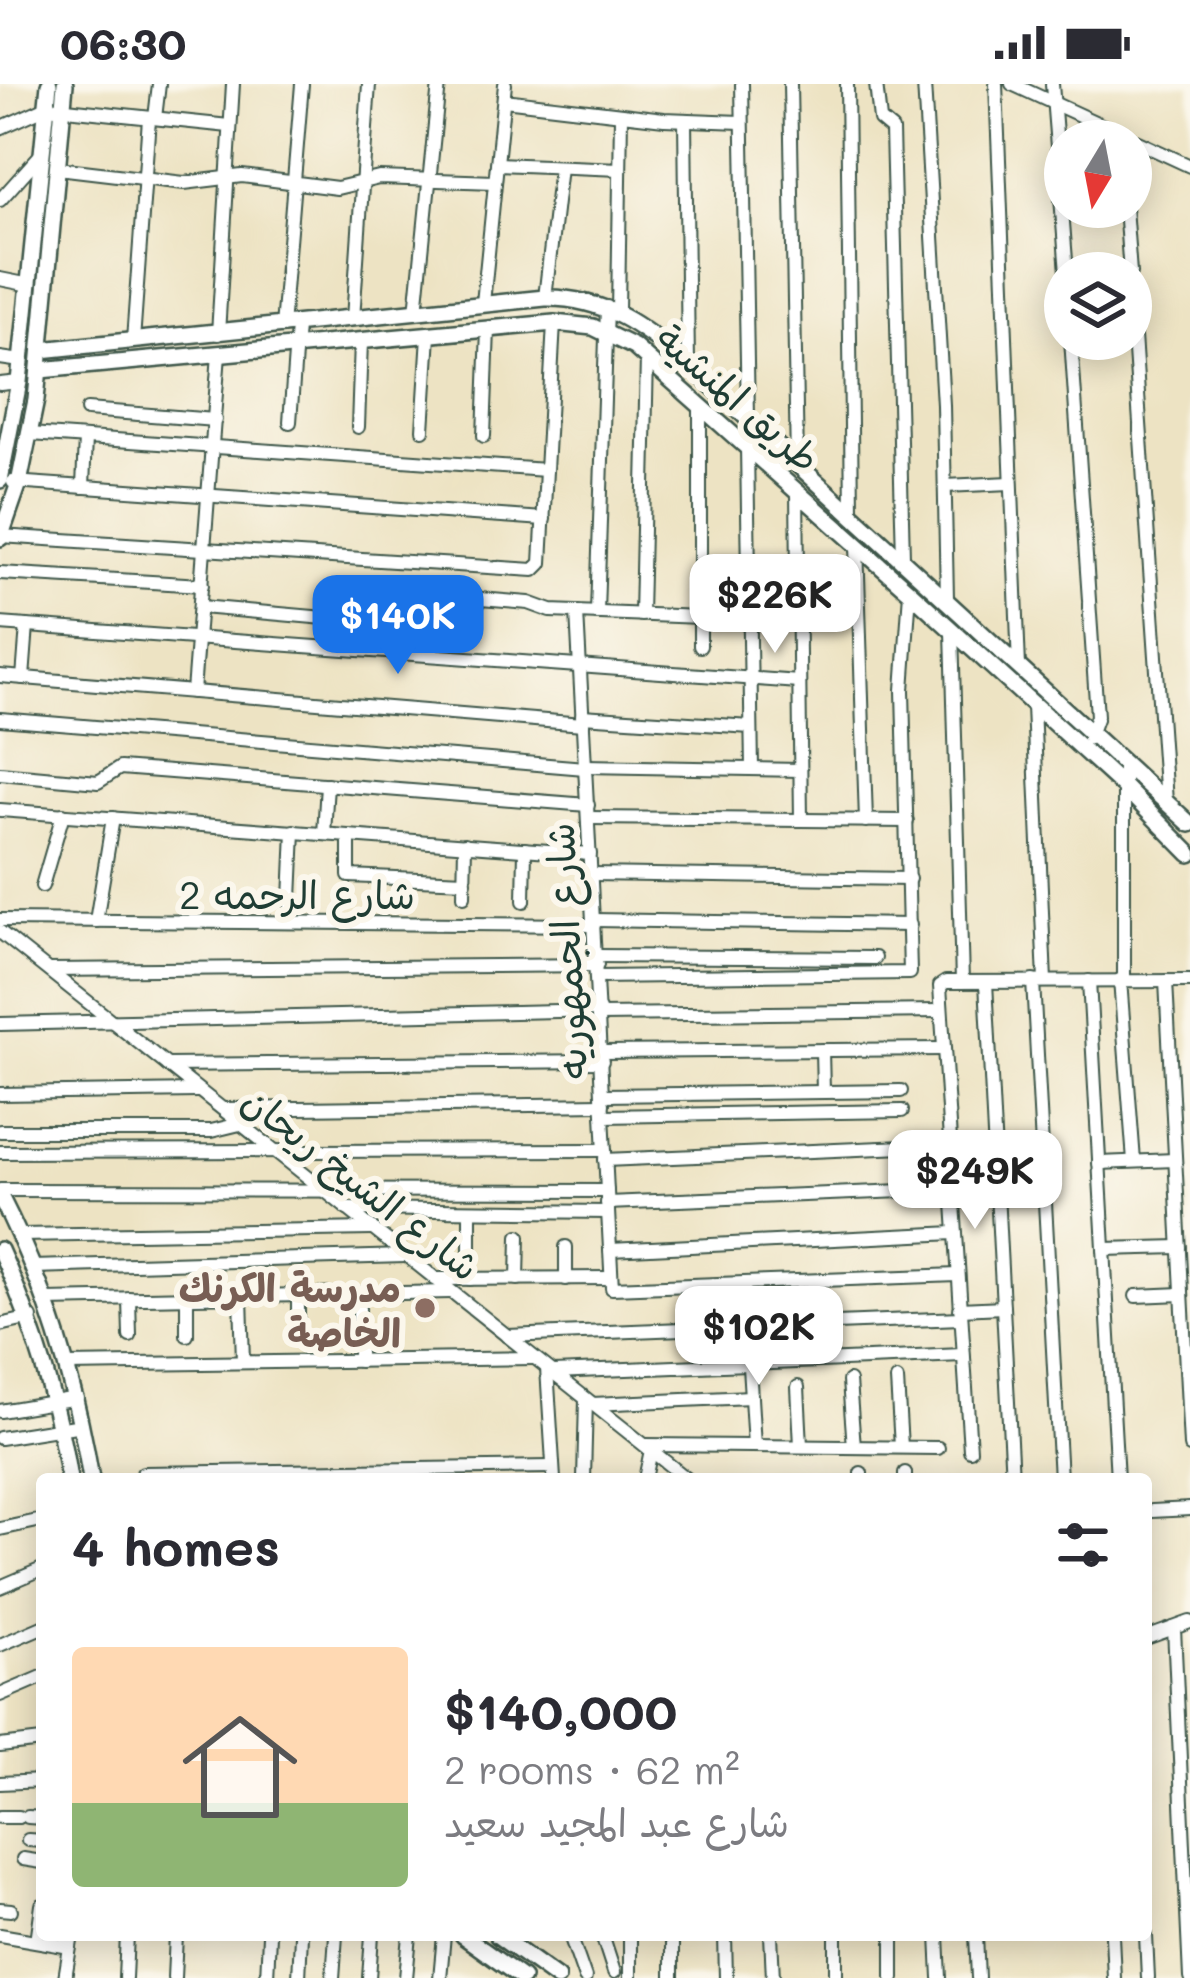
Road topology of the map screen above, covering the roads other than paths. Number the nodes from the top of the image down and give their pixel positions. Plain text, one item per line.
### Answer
1 (49, 84) edge
2 (65, 84) edge
3 (159, 84) edge
4 (233, 84) edge
5 (302, 84) edge
6 (369, 84) edge
7 (439, 84) edge
8 (505, 84) edge
9 (742, 84) edge
10 (847, 84) edge
11 (876, 84) edge
12 (924, 84) edge
13 (996, 84) edge
14 (1012, 84) edge
15 (1052, 84) edge
16 (785, 85) edge
17 (504, 100) junction
18 (1055, 104) junction
19 (55, 108) junction
20 (621, 115) junction
21 (152, 118) junction
22 (686, 120) junction
23 (1087, 120) edge
24 (740, 122) junction
25 (229, 126) junction
26 (0, 128) edge
27 (1152, 150) edge
28 (43, 152) junction
29 (497, 164) junction
30 (1190, 166) edge
31 (560, 167) junction
32 (58, 168) junction
33 (620, 169) junction
34 (144, 178) junction
35 (225, 178) junction
36 (428, 179) junction
37 (495, 182) junction
38 (294, 183) junction
39 (361, 184) junction
40 (0, 200) edge
41 (1066, 252) edge
42 (0, 280) edge
43 (30, 285) junction
44 (545, 298) junction
45 (483, 303) junction
46 (612, 310) junction
47 (416, 312) junction
48 (353, 319) junction
49 (554, 323) junction
50 (290, 326) junction
51 (488, 329) junction
52 (605, 332) junction
53 (218, 334) junction
54 (429, 334) junction
55 (133, 341) junction
56 (361, 341) junction
57 (295, 347) junction
58 (41, 350) junction
59 (219, 354) junction
60 (0, 358) edge
61 (646, 358) junction
62 (1072, 360) edge
63 (1136, 360) edge
64 (21, 361) junction
65 (688, 364) junction
66 (40, 370) junction
67 (19, 382) junction
68 (0, 384) edge
69 (700, 405) junction
70 (87, 410) dead end
71 (748, 417) junction
72 (215, 420) junction
73 (290, 422) dead end
74 (358, 427) dead end
75 (6, 430) edge
76 (423, 430) dead end
77 (31, 434) junction
78 (484, 436) dead end
79 (85, 438) junction
80 (213, 447) junction
81 (747, 447) junction
82 (797, 463) junction
83 (547, 470) junction
84 (0, 481) edge
85 (20, 483) junction
86 (1012, 483) junction
87 (945, 486) junction
88 (83, 487) junction
89 (797, 491) junction
90 (210, 496) junction
91 (852, 511) junction
92 (544, 519) junction
93 (0, 537) edge
94 (857, 544) junction
95 (206, 550) junction
96 (903, 558) junction
97 (0, 573) edge
98 (202, 585) junction
99 (910, 592) junction
100 (947, 598) junction
101 (200, 608) junction
102 (577, 612) junction
103 (597, 613) junction
104 (641, 615) junction
105 (700, 617) junction
106 (0, 625) edge
107 (27, 626) junction
108 (952, 631) junction
109 (198, 639) junction
110 (700, 646) dead end
111 (580, 666) junction
112 (1018, 667) junction
113 (0, 676) edge
114 (23, 678) junction
115 (750, 678) junction
116 (799, 682) junction
117 (194, 692) junction
118 (1033, 706) junction
119 (0, 719) edge
120 (583, 720) junction
121 (751, 727) junction
122 (1092, 734) junction
123 (1082, 749) junction
124 (1124, 762) junction
125 (585, 767) junction
126 (752, 769) junction
127 (800, 770) junction
128 (0, 773) edge
129 (326, 784) junction
130 (1124, 787) junction
131 (1166, 802) junction
132 (588, 811) junction
133 (1, 812) edge
134 (62, 814) junction
135 (113, 818) junction
136 (801, 820) junction
137 (866, 821) junction
138 (907, 821) junction
139 (1190, 824) edge
140 (294, 831) junction
141 (324, 834) junction
142 (349, 836) junction
143 (465, 844) junction
144 (525, 849) junction
145 (590, 854) junction
146 (1190, 854) edge
147 (591, 874) junction
148 (909, 879) junction
149 (465, 880) junction
150 (42, 886) dead end
151 (464, 896) dead end
152 (524, 901) dead end
153 (0, 920) edge
154 (97, 921) junction
155 (290, 922) junction
156 (594, 922) junction
157 (910, 925) junction
158 (0, 932) edge
159 (875, 958) dead end
160 (597, 966) junction
161 (49, 970) junction
162 (1122, 980) junction
163 (1039, 981) junction
164 (1089, 981) junction
165 (1166, 981) junction
166 (1190, 981) edge
167 (962, 982) junction
168 (986, 982) junction
169 (941, 1011) junction
170 (599, 1012) junction
171 (110, 1020) junction
172 (0, 1024) edge
173 (944, 1049) junction
174 (822, 1050) junction
175 (602, 1056) junction
176 (167, 1065) junction
177 (199, 1090) junction
178 (901, 1091) dead end
179 (823, 1092) junction
180 (0, 1094) edge
181 (603, 1105) junction
182 (223, 1109) junction
183 (902, 1111) dead end
184 (241, 1124) junction
185 (0, 1131) edge
186 (950, 1145) junction
187 (274, 1151) junction
188 (0, 1152) edge
189 (605, 1155) junction
190 (1175, 1160) junction
191 (1134, 1162) junction
192 (1099, 1163) junction
193 (321, 1189) junction
194 (952, 1189) junction
195 (0, 1193) edge
196 (607, 1202) junction
197 (347, 1209) junction
198 (470, 1210) junction
199 (373, 1229) junction
200 (955, 1233) junction
201 (20, 1235) junction
202 (519, 1236) dead end
203 (566, 1247) dead end
204 (1180, 1247) junction
205 (1104, 1249) junction
206 (0, 1250) edge
207 (610, 1250) junction
208 (406, 1256) junction
209 (33, 1268) junction
210 (958, 1275) junction
211 (435, 1279) junction
212 (470, 1279) junction
213 (518, 1279) junction
214 (566, 1279) junction
215 (611, 1282) junction
216 (744, 1285) junction
217 (453, 1292) junction
218 (359, 1294) junction
219 (1182, 1294) junction
220 (298, 1295) junction
221 (241, 1296) junction
222 (1136, 1296) dead end
223 (187, 1297) junction
224 (129, 1298) junction
225 (46, 1300) junction
226 (1003, 1307) junction
227 (960, 1314) junction
228 (31, 1318) junction
229 (0, 1324) edge
230 (746, 1327) junction
231 (187, 1335) dead end
232 (298, 1335) dead end
233 (130, 1336) dead end
234 (508, 1336) junction
235 (963, 1355) junction
236 (535, 1358) junction
237 (359, 1361) junction
238 (243, 1363) junction
239 (749, 1364) junction
240 (68, 1365) junction
241 (550, 1370) junction
242 (897, 1381) dead end
243 (849, 1382) dead end
244 (799, 1387) dead end
245 (751, 1397) junction
246 (77, 1398) junction
247 (589, 1401) junction
248 (55, 1402) junction
249 (0, 1411) edge
250 (82, 1425) junction
251 (61, 1428) junction
252 (0, 1438) edge
253 (754, 1446) junction
254 (801, 1446) junction
255 (1190, 1446) edge
256 (854, 1447) junction
257 (901, 1447) junction
258 (647, 1448) junction
259 (938, 1448) dead end
260 (970, 1450) dead end
261 (68, 1473) edge
262 (90, 1473) edge
263 (143, 1473) dead end
264 (554, 1473) edge
265 (584, 1473) edge
266 (645, 1473) edge
267 (679, 1473) edge
268 (1012, 1473) edge
269 (1060, 1473) edge
270 (1117, 1473) edge
271 (1190, 1509) edge
272 (1152, 1511) dead end
273 (36, 1521) edge
274 (0, 1529) edge
275 (36, 1572) edge
276 (0, 1587) edge
277 (1190, 1622) edge
278 (1174, 1628) junction
279 (36, 1630) edge
280 (1152, 1637) edge
281 (0, 1645) edge
282 (36, 1680) edge
283 (0, 1695) edge
284 (36, 1742) edge
285 (0, 1747) edge
286 (36, 1781) edge
287 (0, 1783) edge
288 (0, 1817) edge
289 (30, 1817) edge
290 (23, 1859) dead end
291 (36, 1861) edge
292 (0, 1936) edge
293 (36, 1941) edge
294 (38, 1941) edge
295 (71, 1941) edge
296 (127, 1941) edge
297 (176, 1941) edge
298 (269, 1941) edge
299 (301, 1941) edge
300 (336, 1941) edge
301 (372, 1941) edge
302 (409, 1941) edge
303 (443, 1941) edge
304 (470, 1941) edge
305 (505, 1941) edge
306 (572, 1941) edge
307 (604, 1941) edge
308 (630, 1941) edge
309 (672, 1941) edge
310 (725, 1941) edge
311 (771, 1941) edge
312 (836, 1941) edge
313 (892, 1941) edge
314 (938, 1941) edge
315 (976, 1941) edge
316 (1112, 1941) edge
317 (1146, 1941) edge
318 (614, 1972) dead end
319 (67, 1978) edge
320 (125, 1978) edge
321 (174, 1978) edge
322 (267, 1978) edge
323 (299, 1978) edge
324 (333, 1978) edge
325 (369, 1978) edge
326 (406, 1978) edge
327 (440, 1978) edge
328 (522, 1978) edge
329 (557, 1978) edge
330 (585, 1978) edge
331 (630, 1978) edge
332 (672, 1978) edge
333 (726, 1978) edge
334 (773, 1978) edge
335 (836, 1978) edge
336 (893, 1978) edge
337 (940, 1978) edge
338 (978, 1978) edge
339 (1114, 1978) edge
340 (1148, 1978) edge
341 (1190, 1978) edge

1 - 19 street
2 - 19 street
3 - 21 street
4 - 25 street
5 - 38 street
6 - 39 street
7 - 36 street
8 - 17 street
9 - 24 street
10 - 91 street
11 - 96 street
12 - 87 street
13 - 86 street
14 - 18 street
15 - 18 street
16 - 82 street
17 - 20 street
17 - 29 street
18 - 23 street
18 - 41 street
19 - 21 street
19 - 26 street
19 - 28 street
19 - 32 street
20 - 22 street
20 - 33 street
21 - 25 street
21 - 34 street
22 - 24 street
22 - 65 street
24 - 71 street
25 - 35 street
27 - 30 street
28 - 40 street
28 - 43 street
29 - 31 street
29 - 37 street
31 - 33 street
31 - 44 street
32 - 34 street
32 - 58 street
33 - 46 street
34 - 35 street
34 - 55 street
35 - 38 street
35 - 53 street
36 - 37 street
36 - 39 street
36 - 47 street
37 - 45 street
38 - 39 street
38 - 50 street
39 - 48 street
42 - 43 street
43 - 64 street
44 - 45 street, طريق المنشية
44 - 46 street, طريق المنشية
45 - 47 street, طريق المنشية
46 - 52 street
46 - 65 street, طريق المنشية
47 - 48 street, طريق المنشية
48 - 50 street, طريق المنشية
49 - 51 street, طريق المنشية
49 - 52 street, طريق المنشية
49 - 83 street
50 - 53 street, طريق المنشية
50 - 57 street
51 - 54 street, طريق المنشية
51 - 78 street
52 - 61 street, طريق المنشية
52 - 103 street
53 - 55 street, طريق المنشية
54 - 56 street, طريق المنشية
54 - 76 street
55 - 58 street, طريق المنشية
56 - 57 street, طريق المنشية
56 - 74 street
57 - 59 street, طريق المنشية
57 - 73 street
58 - 66 street
59 - 66 street, طريق المنشية
59 - 72 street
60 - 64 street
61 - 69 street, طريق المنشية
61 - 104 street
62 - 122 street
63 - 131 street
64 - 67 street
65 - 71 street, طريق المنشية
66 - 77 street
67 - 68 street
67 - 75 street
69 - 81 street, طريق المنشية
69 - 105 street
70 - 72 street
71 - 82 street, طريق المنشية
72 - 80 street
75 - 84 street
77 - 79 street
77 - 85 street
79 - 80 street
79 - 88 street
80 - 83 street
80 - 90 street
81 - 89 street, طريق المنشية
81 - 115 street
82 - 91 street, طريق المنشية
83 - 92 street
84 - 85 street
85 - 88 street
85 - 93 street
86 - 87 street
86 - 112 street
87 - 100 street
88 - 90 street
89 - 94 street, طريق المنشية
89 - 116 street
90 - 92 street
90 - 95 street
91 - 96 street, طريق المنشية
92 - 95 street
93 - 95 street
94 - 99 street, طريق المنشية
94 - 137 street
95 - 98 street
96 - 100 street, طريق المنشية
97 - 98 street
98 - 101 street
99 - 108 street, طريق المنشية
99 - 138 street
100 - 112 street, طريق المنشية
101 - 102 street
101 - 109 street
102 - 103 street
102 - 111 street, شارع الجمهوريه
103 - 104 street
104 - 105 street
105 - 110 street
106 - 107 street
107 - 109 street
107 - 114 street
108 - 118 street, طريق المنشية
108 - 167 street
109 - 111 street
109 - 117 street
111 - 115 street
111 - 120 street, شارع الجمهوريه
112 - 122 street, طريق المنشية
113 - 114 street
114 - 117 street
115 - 116 street
115 - 121 street
116 - 127 street
117 - 120 street
118 - 123 street, طريق المنشية
118 - 163 street
119 - 125 street
120 - 121 street
120 - 125 street, شارع الجمهوريه
121 - 126 street
122 - 123 street
122 - 124 street, طريق المنشية
123 - 130 street, طريق المنشية
124 - 130 street
124 - 131 street, طريق المنشية
125 - 126 street
125 - 132 street, شارع الجمهوريه
126 - 127 street
127 - 136 street
128 - 129 street
129 - 132 street
129 - 141 street
130 - 146 street, طريق المنشية
130 - 162 street
131 - 139 street, طريق المنشية
132 - 136 street
132 - 145 street, شارع الجمهوريه
133 - 134 street
134 - 135 street
134 - 150 street
135 - 140 street
135 - 154 street
136 - 137 street
137 - 138 street
138 - 148 street
140 - 141 street
140 - 155 street
141 - 142 street
142 - 143 street
142 - 149 street
143 - 144 street
143 - 149 street
144 - 145 street
144 - 152 street
145 - 147 street, شارع الجمهوريه
147 - 148 street
147 - 156 street, شارع الجمهوريه
148 - 157 street
149 - 151 street
153 - 154 street, شارع الرحمه 2
154 - 155 street, شارع الرحمه 2
155 - 156 street, شارع الرحمه 2
156 - 157 street, شارع الرحمه 2
156 - 160 street, شارع الجمهوريه
157 - 160 street
158 - 161 street, شارع الشيخ ريحان
159 - 160 street
160 - 161 street
160 - 170 street, شارع الجمهوريه
161 - 171 street, شارع الشيخ ريحان
162 - 164 street
162 - 165 street
162 - 191 street
163 - 164 street
163 - 168 street
163 - 269 street
164 - 192 street
165 - 166 street
165 - 190 street
167 - 168 street
167 - 169 street
168 - 226 street
169 - 170 street
169 - 173 street
170 - 171 street
170 - 175 street, شارع الجمهوريه
171 - 172 street
171 - 176 street, شارع الشيخ ريحان
173 - 174 street
173 - 186 street
174 - 175 street
174 - 179 street
175 - 176 street
175 - 181 street, شارع الجمهوريه
176 - 177 street, شارع الشيخ ريحان
177 - 180 street
177 - 182 street, شارع الشيخ ريحان
178 - 179 street
179 - 181 street
181 - 182 street
181 - 183 street
181 - 189 street, شارع الجمهوريه
182 - 184 street, شارع الشيخ ريحان
184 - 185 street
184 - 187 street, شارع الشيخ ريحان
186 - 189 street
186 - 194 street
187 - 188 street
187 - 189 street
187 - 193 street, شارع الشيخ ريحان
189 - 196 street, شارع الجمهوريه
190 - 191 street
190 - 204 street
191 - 192 street
192 - 205 street
193 - 195 street
193 - 196 street
193 - 197 street, شارع الشيخ ريحان
194 - 196 street
194 - 200 street
195 - 201 street
196 - 198 street
196 - 207 street, شارع الجمهوريه
197 - 198 street
197 - 199 street, شارع الشيخ ريحان
198 - 212 street
199 - 201 street
199 - 208 street, شارع الشيخ ريحان
200 - 207 street
200 - 210 street
201 - 209 street
202 - 213 street
203 - 214 street
204 - 205 street
204 - 219 street
205 - 270 street
206 - 228 street
207 - 215 street, شارع الجمهوريه
208 - 209 street
208 - 211 street, شارع الشيخ ريحان
209 - 225 street
210 - 216 street
210 - 227 street
211 - 212 street
211 - 217 street, شارع الشيخ ريحان
212 - 213 street
213 - 214 street
214 - 215 street
215 - 216 street
216 - 230 street
217 - 218 street
217 - 234 street, شارع الشيخ ريحان
218 - 220 street
218 - 237 street
219 - 222 street
219 - 255 street
220 - 221 street
220 - 232 street
221 - 223 street
221 - 238 street
223 - 224 street
223 - 231 street
224 - 225 street
224 - 233 street
225 - 240 street
226 - 227 street
226 - 268 street
227 - 230 street
227 - 235 street
228 - 229 street
228 - 248 street
230 - 234 street
230 - 239 street
234 - 236 street, شارع الشيخ ريحان
235 - 239 street
235 - 260 street
236 - 237 street
236 - 241 street, شارع الشيخ ريحان
237 - 238 street
238 - 240 street
239 - 241 street
239 - 245 street
240 - 246 street
241 - 247 street, شارع الشيخ ريحان
241 - 264 street
242 - 257 street
243 - 256 street
244 - 254 street
245 - 247 street
245 - 253 street
246 - 248 street
246 - 250 street
247 - 258 street, شارع الشيخ ريحان
247 - 265 street
248 - 249 street
248 - 251 street
250 - 251 street
250 - 262 street
251 - 252 street
251 - 261 street
253 - 254 street
253 - 258 street
254 - 256 street
256 - 257 street
257 - 259 street
258 - 266 street
258 - 267 street, شارع الشيخ ريحان
263 - 264 street
271 - 272 street
273 - 274 street
275 - 276 street
277 - 278 street
278 - 280 street
278 - 341 street
279 - 281 street
282 - 283 street
284 - 285 street
286 - 287 street
288 - 289 street
290 - 291 street
292 - 293 street
294 - 295 street
295 - 319 street
296 - 320 street
297 - 321 street
298 - 322 street
299 - 323 street
300 - 324 street
301 - 325 street
302 - 326 street
303 - 327 street
304 - 328 street
305 - 329 street
306 - 330 street
307 - 318 street
308 - 331 street
309 - 332 street
310 - 333 street
311 - 334 street
312 - 335 street
313 - 336 street
314 - 337 street
315 - 338 street
316 - 339 street
317 - 340 street

